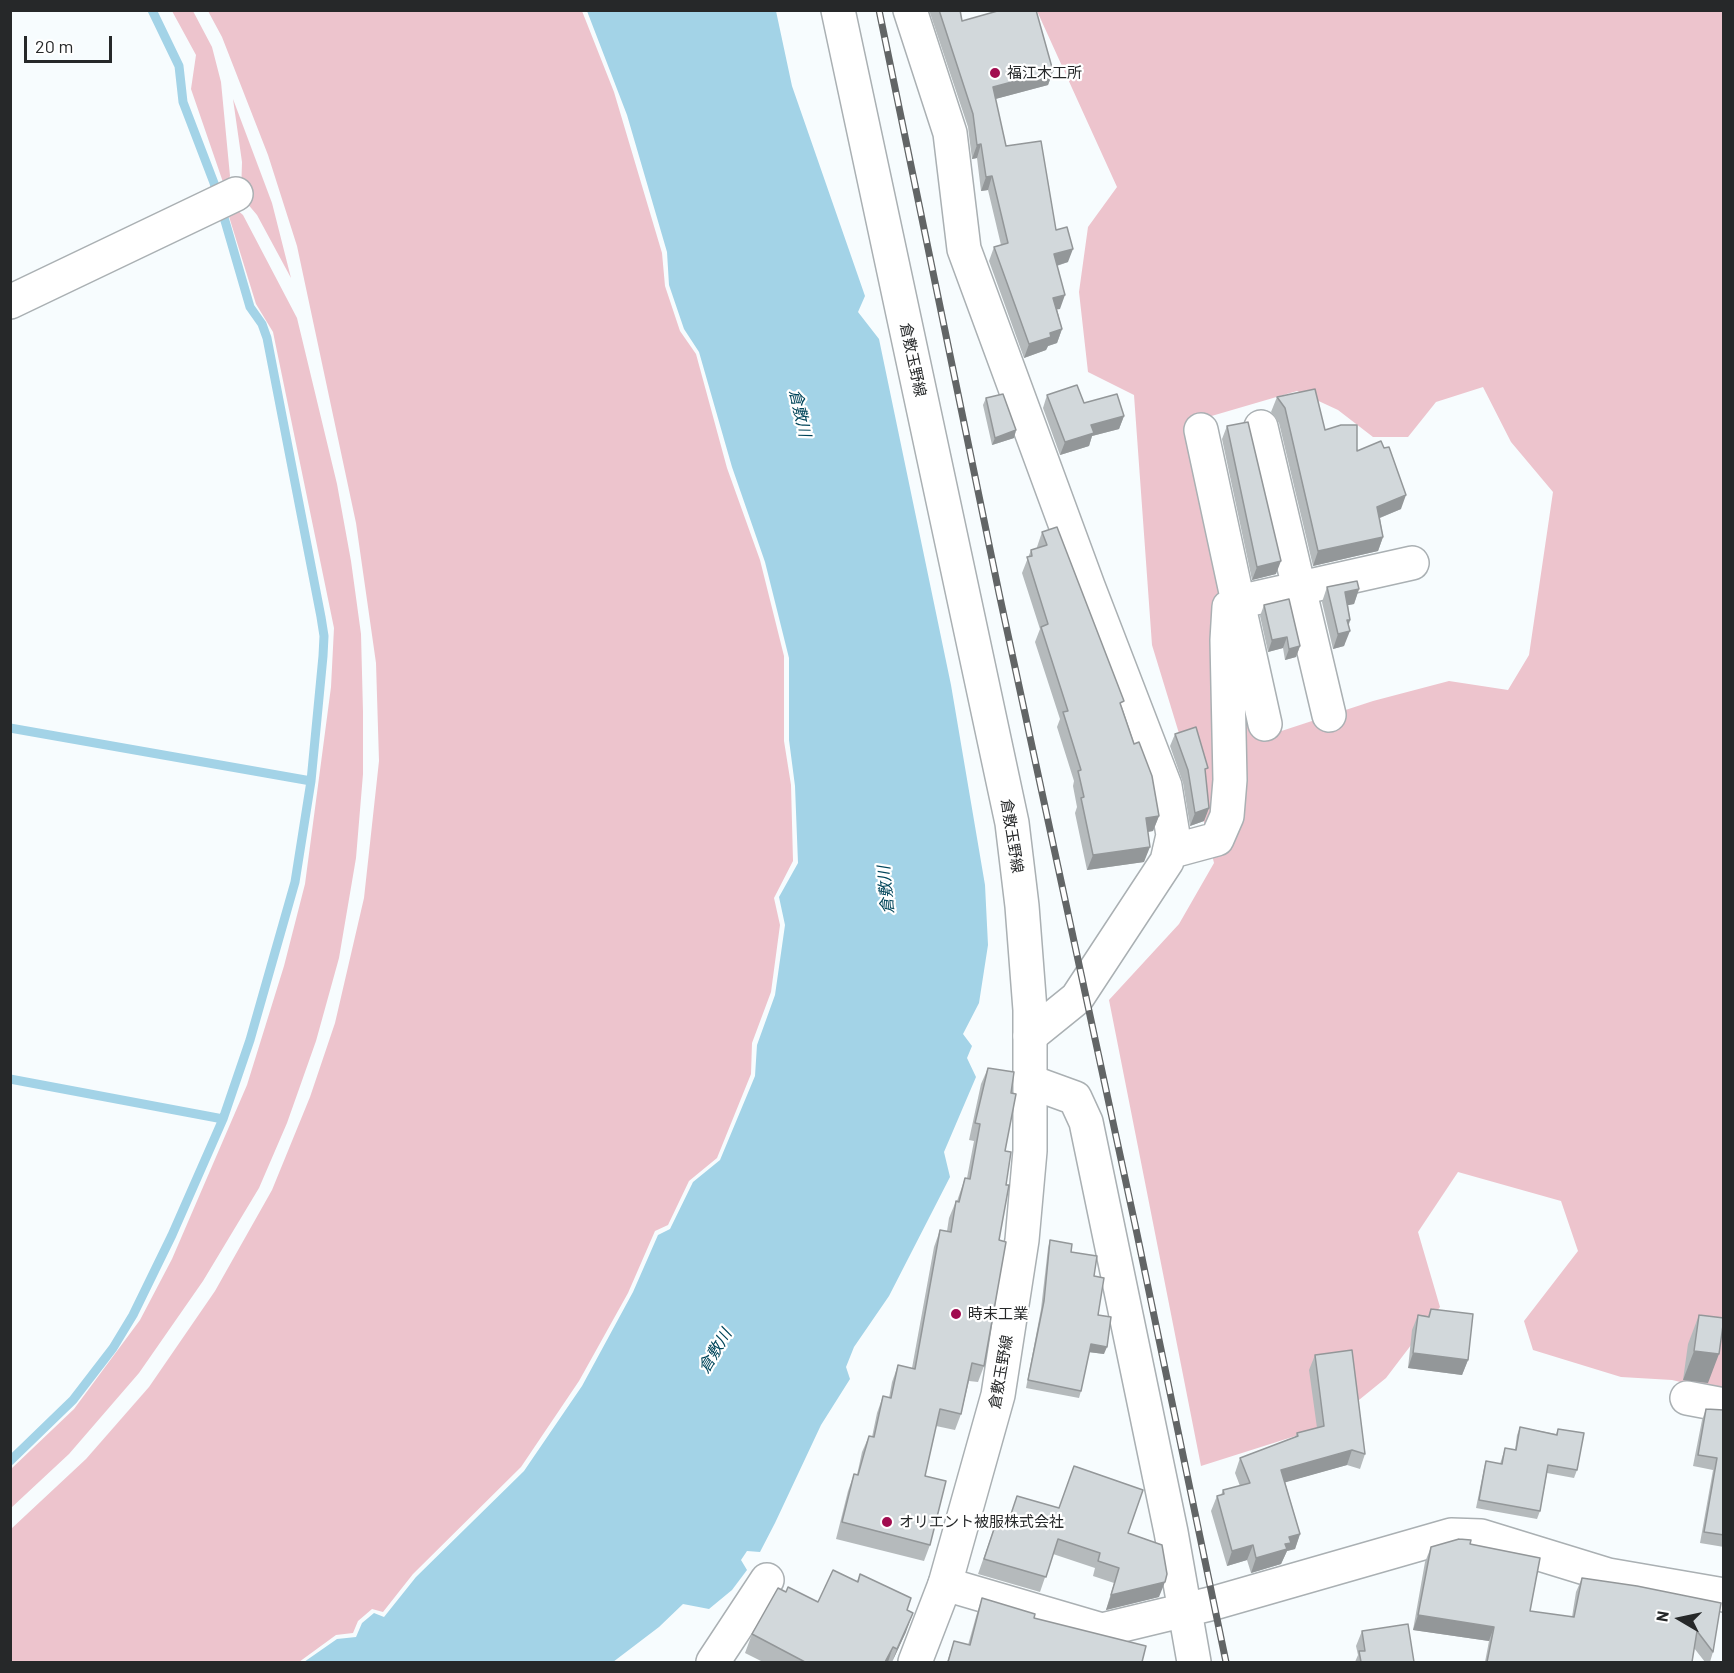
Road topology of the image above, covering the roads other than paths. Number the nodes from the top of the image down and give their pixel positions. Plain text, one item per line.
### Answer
1 (838, 10) edge
2 (910, 10) edge
3 (224, 199) dead end
4 (10, 302) edge
5 (1261, 427) dead end
6 (1201, 430) dead end
7 (1412, 563) dead end
8 (1299, 588) junction
9 (1238, 602) junction
10 (1329, 716) dead end
11 (1265, 724) dead end
12 (1169, 852) junction
13 (1030, 1036) junction
14 (1031, 1082) junction
15 (1687, 1398) dead end
16 (1724, 1405) edge
17 (767, 1580) dead end
18 (945, 1584) junction
19 (1724, 1595) edge
20 (1183, 1610) junction
21 (713, 1662) edge
22 (915, 1662) edge
23 (1194, 1662) edge

1 - 13 street, 倉敷玉野線
2 - 12 street
3 - 4 street
5 - 8 street
6 - 9 street
7 - 8 street
8 - 9 street
8 - 10 street
9 - 11 street
9 - 12 street
12 - 13 street
13 - 14 street, 倉敷玉野線
14 - 18 street, 倉敷玉野線
14 - 20 street
15 - 16 street
17 - 21 street
18 - 20 street
18 - 22 street, 倉敷玉野線
19 - 20 street
20 - 23 street

